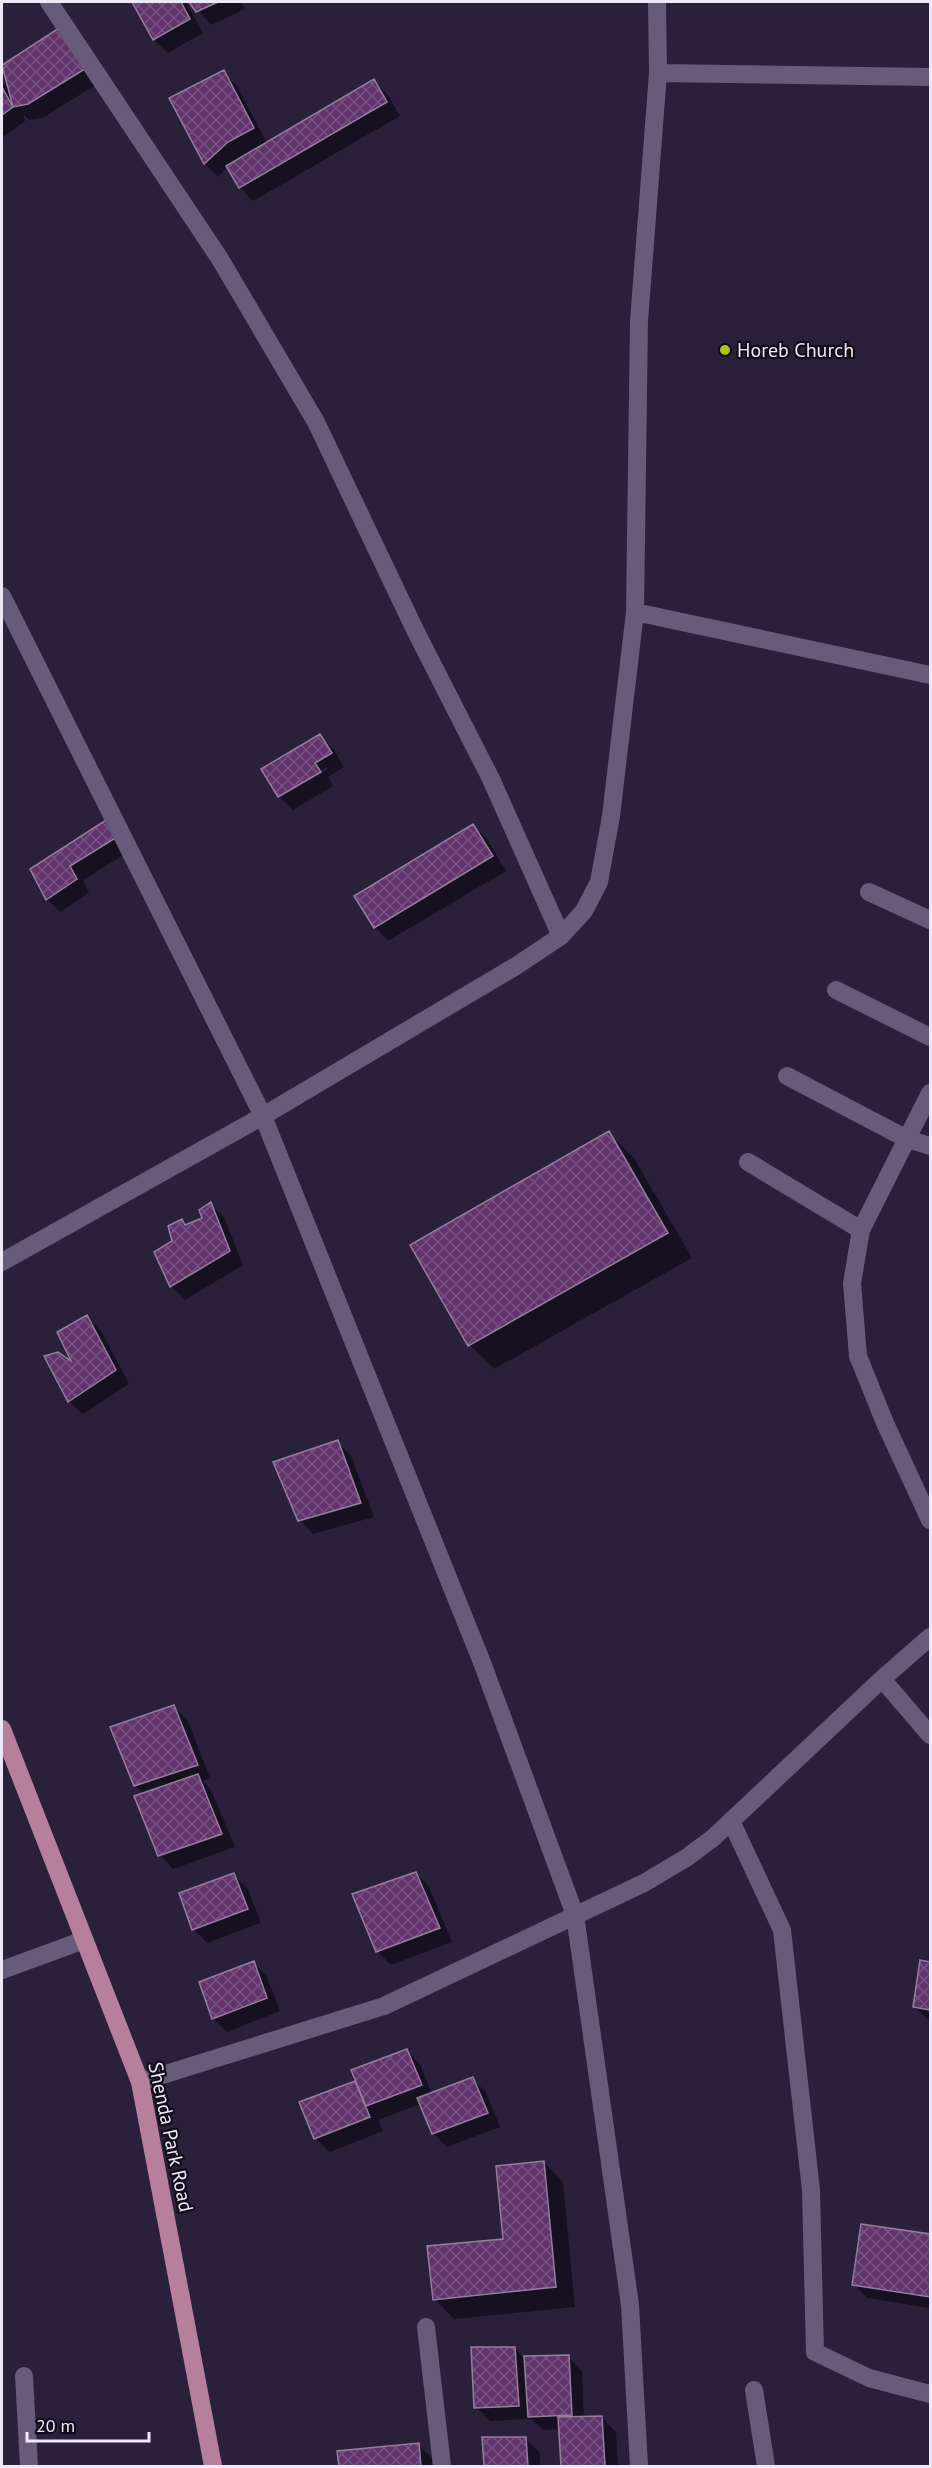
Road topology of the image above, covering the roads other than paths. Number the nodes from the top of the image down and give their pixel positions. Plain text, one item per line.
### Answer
1 (49, 2) edge
2 (657, 2) edge
3 (658, 73) junction
4 (930, 77) edge
5 (2, 596) edge
6 (635, 612) junction
7 (930, 675) edge
8 (869, 892) dead end
9 (930, 920) edge
10 (561, 936) junction
11 (836, 990) dead end
12 (930, 1037) edge
13 (787, 1076) dead end
14 (930, 1092) edge
15 (263, 1116) junction
16 (907, 1139) junction
17 (930, 1146) edge
18 (748, 1162) dead end
19 (861, 1230) junction
20 (2, 1262) edge
21 (930, 1520) edge
22 (930, 1637) edge
23 (882, 1679) junction
24 (2, 1729) edge
25 (930, 1735) edge
26 (731, 1821) junction
27 (575, 1915) junction
28 (84, 1940) junction
29 (2, 1970) edge
30 (140, 2082) junction
31 (426, 2327) dead end
32 (24, 2376) dead end
33 (754, 2390) dead end
34 (930, 2394) edge
35 (29, 2466) edge
36 (213, 2466) edge
37 (442, 2466) edge
38 (639, 2466) edge
39 (766, 2466) edge

1 - 10 street
2 - 3 street
3 - 4 street
3 - 6 street
5 - 15 street
6 - 7 street
6 - 10 street
8 - 9 street
10 - 15 street
11 - 12 street
13 - 16 street
14 - 16 street
15 - 20 street
15 - 27 street
16 - 17 street
16 - 19 street
18 - 19 street
19 - 21 street
22 - 23 street
23 - 25 street
23 - 26 street
24 - 28 main road, Shenda Park Road
26 - 27 street
26 - 34 street
27 - 30 street
27 - 38 street
28 - 29 street
28 - 30 main road, Shenda Park Road
30 - 36 main road, Shenda Park Road
31 - 37 street
32 - 35 street
33 - 39 street

